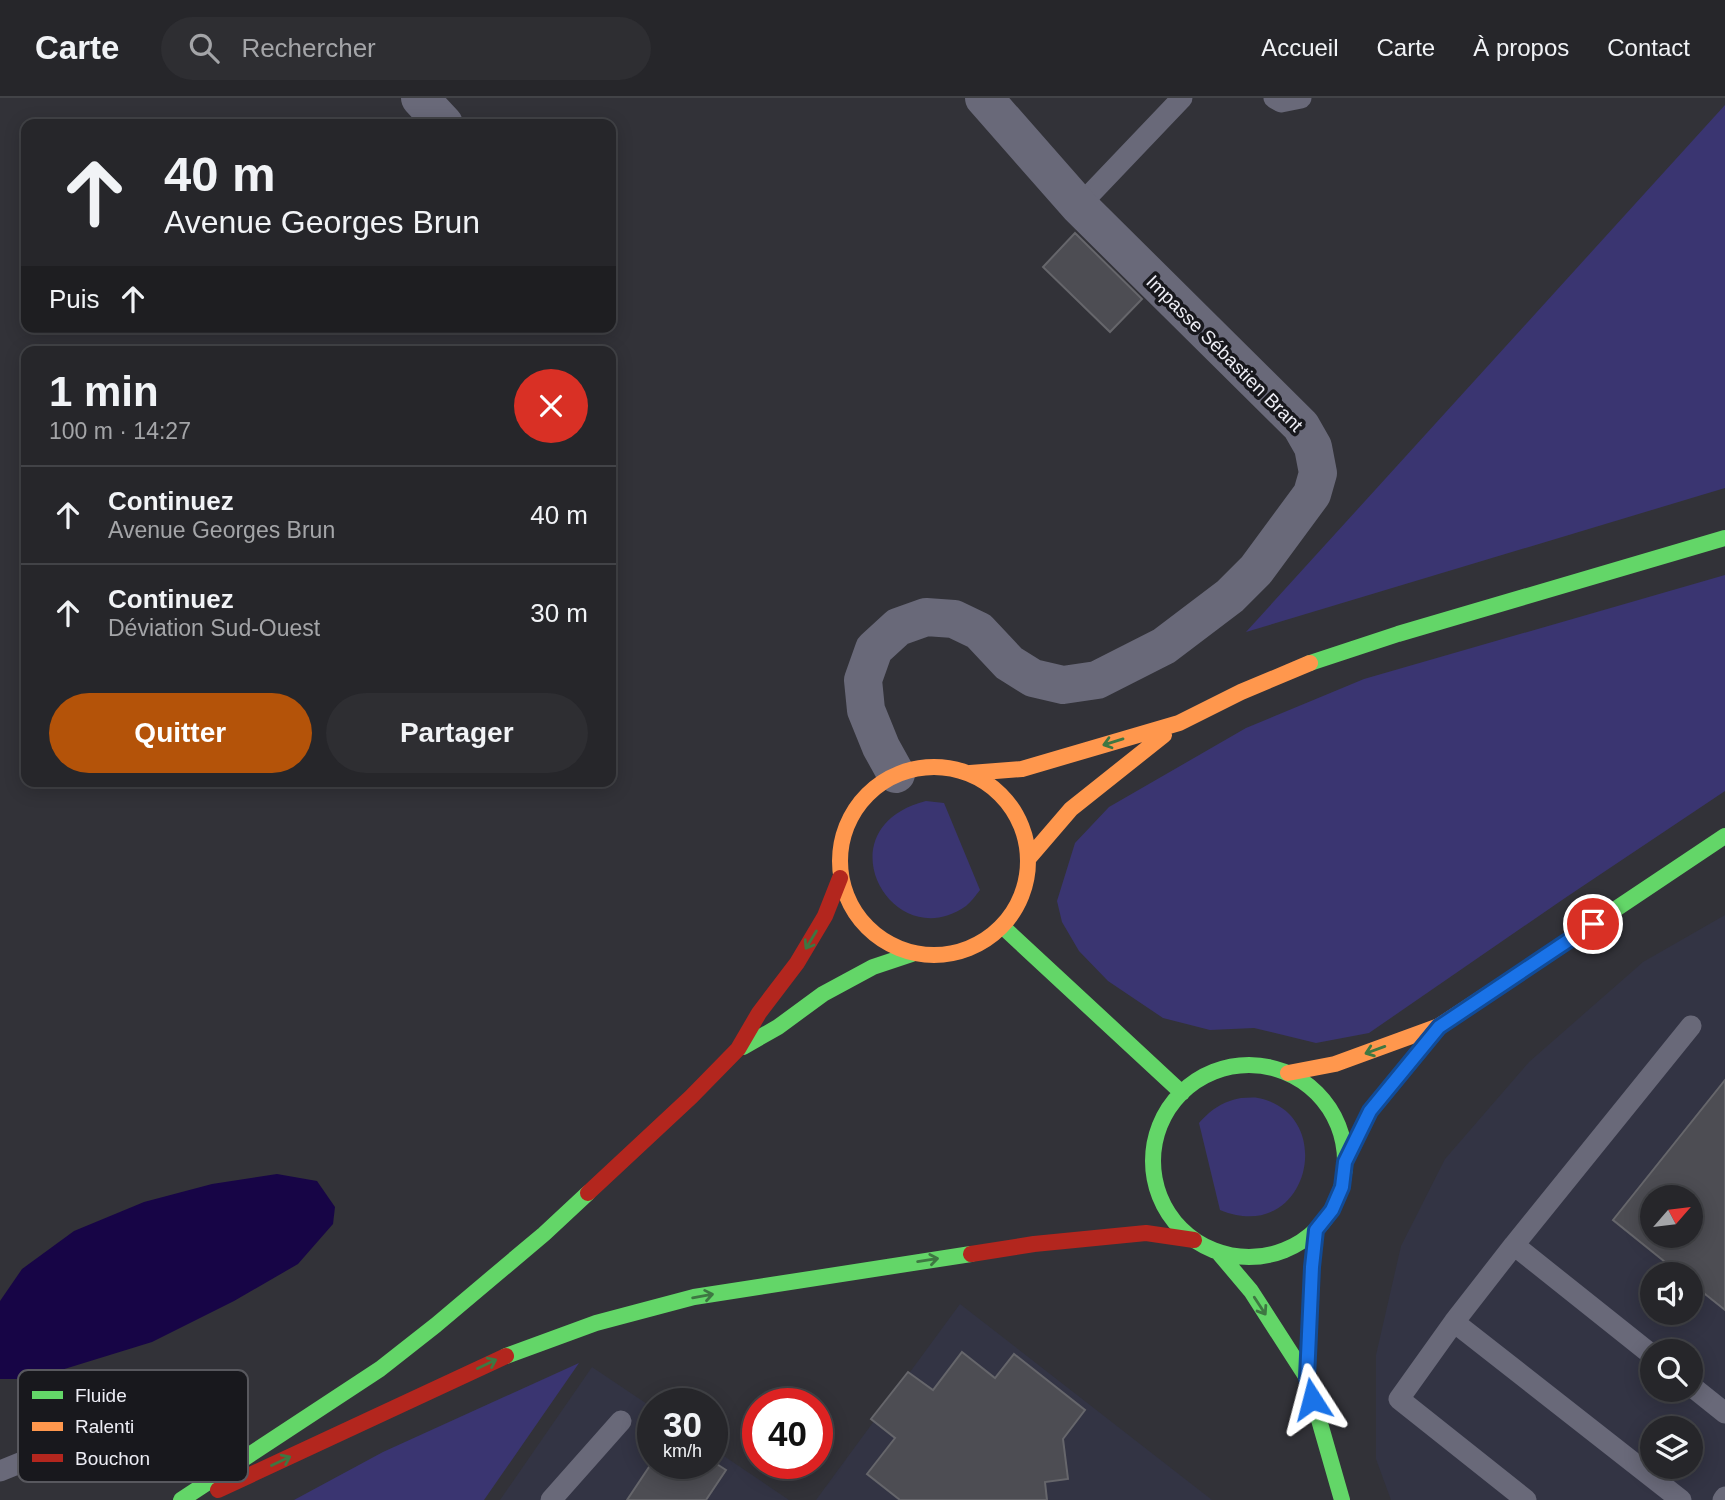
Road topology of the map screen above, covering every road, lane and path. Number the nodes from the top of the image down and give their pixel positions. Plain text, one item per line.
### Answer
1 (420, 98) edge
2 (984, 98) edge
3 (1182, 98) edge
4 (1274, 98) edge
5 (1301, 98) edge
6 (439, 119) edge
7 (1079, 206) junction
8 (1725, 538) edge
9 (1179, 723) junction
10 (970, 773) junction
11 (896, 774) junction
12 (1725, 836) edge
13 (1028, 859) junction
14 (840, 878) junction
15 (1003, 927) junction
16 (912, 954) junction
17 (1691, 1026) dead end
18 (1439, 1027) junction
19 (738, 1049) junction
20 (1288, 1073) junction
21 (1182, 1093) junction
22 (1345, 1162) junction
23 (1316, 1230) junction
24 (1194, 1240) junction
25 (1514, 1245) junction
26 (1218, 1252) junction
27 (1454, 1322) junction
28 (1640, 1345) edge
29 (1307, 1378) junction
30 (1703, 1395) edge
31 (1725, 1413) edge
32 (621, 1421) dead end
33 (248, 1456) edge
34 (18, 1464) edge
35 (0, 1471) edge
36 (248, 1476) edge
37 (208, 1482) edge
38 (235, 1482) edge
39 (181, 1500) edge
40 (197, 1500) edge
41 (551, 1500) edge
42 (1342, 1500) edge
43 (1526, 1500) edge
44 (1681, 1500) edge

1 - 6 street
2 - 7 street, Impasse Sébastien Brant
3 - 7 lane
4 - 5 lane
7 - 11 street, Impasse Sébastien Brant
8 - 9 main road
9 -> 10 main road
9 - 13 main road
10 - 11 main road
10 - 13 main road
11 - 14 main road
12 - 18 main road
13 - 15 main road
14 - 16 main road
14 -> 19 main road
15 - 16 main road
15 - 21 main road
16 - 19 main road
17 - 25 lane
18 -> 20 main road
18 - 22 main road
19 - 33 main road
20 - 21 main road
20 - 22 main road
21 - 24 main road
22 - 23 main road
23 - 26 main road
23 - 29 main road
24 - 26 main road
36 -> 24 main road
25 - 27 lane
25 - 28 lane
26 -> 29 main road
27 - 43 lane
27 - 44 lane
29 - 42 main road
30 - 31 lane
32 - 41 lane
34 - 35 lane
37 - 39 main road
40 -> 38 main road

